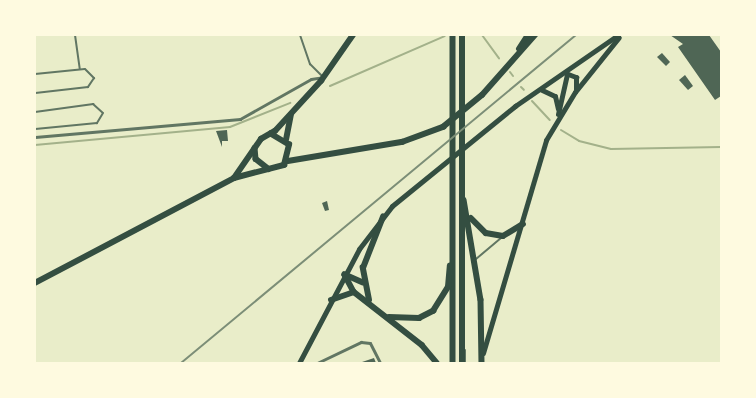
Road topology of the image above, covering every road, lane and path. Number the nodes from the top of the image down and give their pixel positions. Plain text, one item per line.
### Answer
1 (75, 35) edge
2 (300, 35) edge
3 (353, 35) edge
4 (452, 35) edge
5 (462, 35) edge
6 (528, 35) edge
7 (535, 35) edge
8 (619, 35) edge
9 (80, 69) junction
10 (35, 74) edge
11 (567, 74) junction
12 (500, 75) junction
13 (323, 77) junction
14 (542, 90) junction
15 (575, 92) junction
16 (35, 93) edge
17 (35, 112) edge
18 (292, 112) junction
19 (556, 122) junction
20 (35, 129) edge
21 (271, 134) junction
22 (35, 137) edge
23 (286, 140) junction
24 (255, 148) junction
25 (288, 161) junction
26 (269, 169) junction
27 (234, 178) junction
28 (462, 193) junction
29 (469, 215) junction
30 (383, 217) junction
31 (523, 224) junction
32 (503, 236) junction
33 (454, 244) junction
34 (476, 259) junction
35 (345, 275) junction
36 (35, 283) edge
37 (363, 283) junction
38 (354, 292) junction
39 (331, 300) junction
40 (368, 300) junction
41 (389, 317) junction
42 (299, 363) edge
43 (317, 363) edge
44 (380, 363) edge
45 (437, 363) edge
46 (453, 363) edge
47 (464, 363) edge
48 (482, 363) edge

1 - 9 lane
2 - 13 lane
3 - 13 main road
4 - 33 main road
5 - 28 main road
6 - 12 main road
7 - 12 main road
8 - 11 main road
8 - 15 main road
9 - 10 lane
9 - 16 lane
11 - 14 main road
11 - 15 main road
11 - 19 main road
12 - 25 main road
13 - 18 main road
13 - 22 street
14 - 19 main road
14 - 30 main road
15 - 19 main road
17 - 20 lane
18 - 21 main road
18 - 23 main road
19 - 31 main road
21 - 23 main road
21 - 24 main road
23 - 25 main road
24 - 26 main road
24 - 27 main road
25 - 26 main road
26 - 27 main road
27 - 36 main road
28 - 29 main road
28 - 47 main road
29 - 32 main road
29 - 34 main road
30 - 35 main road
30 - 37 main road
31 - 32 main road
31 - 48 main road
32 - 34 lane
33 - 41 main road
33 - 46 main road
34 - 48 main road
35 - 37 main road
35 - 38 main road
35 - 39 main road
37 - 40 main road
38 - 39 main road
38 - 40 main road
39 - 42 main road
40 - 41 main road
41 - 45 main road
43 - 44 street

